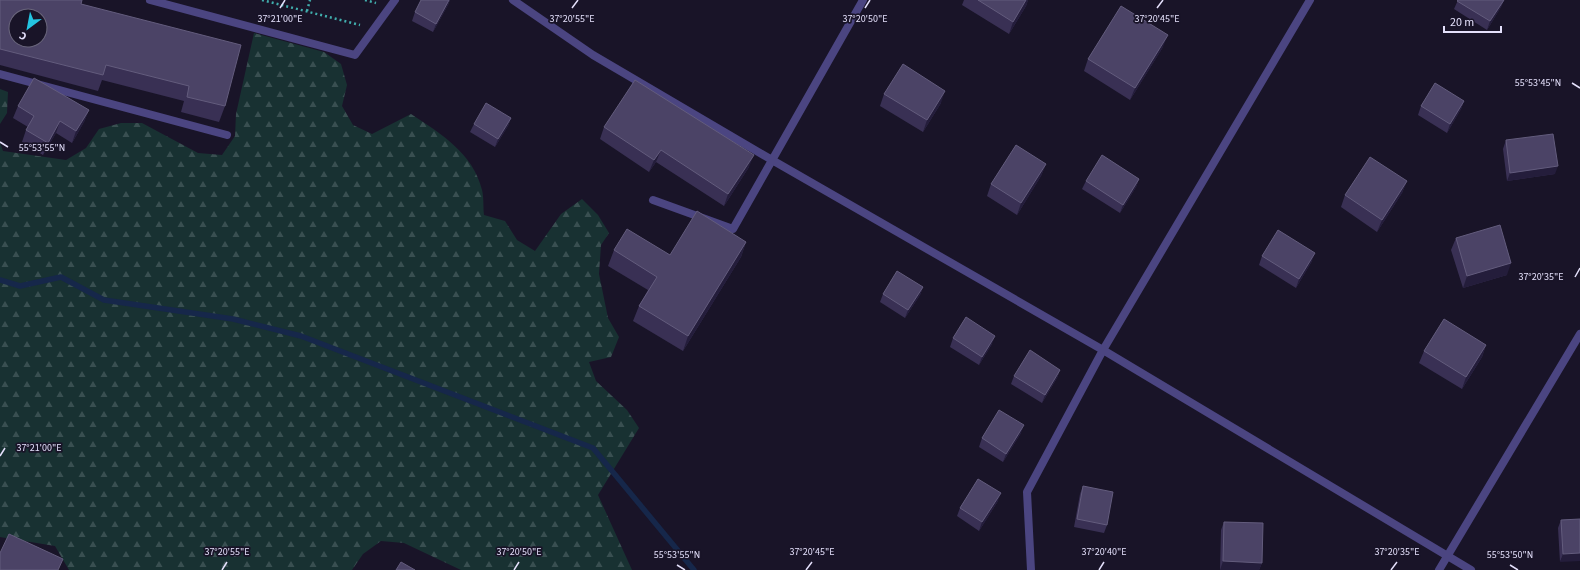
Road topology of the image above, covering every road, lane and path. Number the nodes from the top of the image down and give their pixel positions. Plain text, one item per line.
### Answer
1 (150, 0) edge
2 (262, 0) edge
3 (310, 0) edge
4 (395, 0) edge
5 (513, 0) edge
6 (863, 0) edge
7 (1310, 0) edge
8 (307, 11) junction
9 (374, 29) junction
10 (0, 74) edge
11 (227, 135) dead end
12 (772, 160) junction
13 (653, 200) dead end
14 (1580, 334) edge
15 (1103, 350) junction
16 (1448, 556) junction
17 (1031, 570) edge
18 (1439, 570) edge
19 (1471, 570) edge

1 - 9 lane
2 - 8 path
3 - 8 path
4 - 9 lane
5 - 12 lane
6 - 12 lane
7 - 15 lane
8 - 9 path
10 - 11 lane
12 - 13 lane
12 - 15 lane
14 - 16 lane
15 - 16 lane
15 - 17 lane
16 - 18 lane
16 - 19 lane

